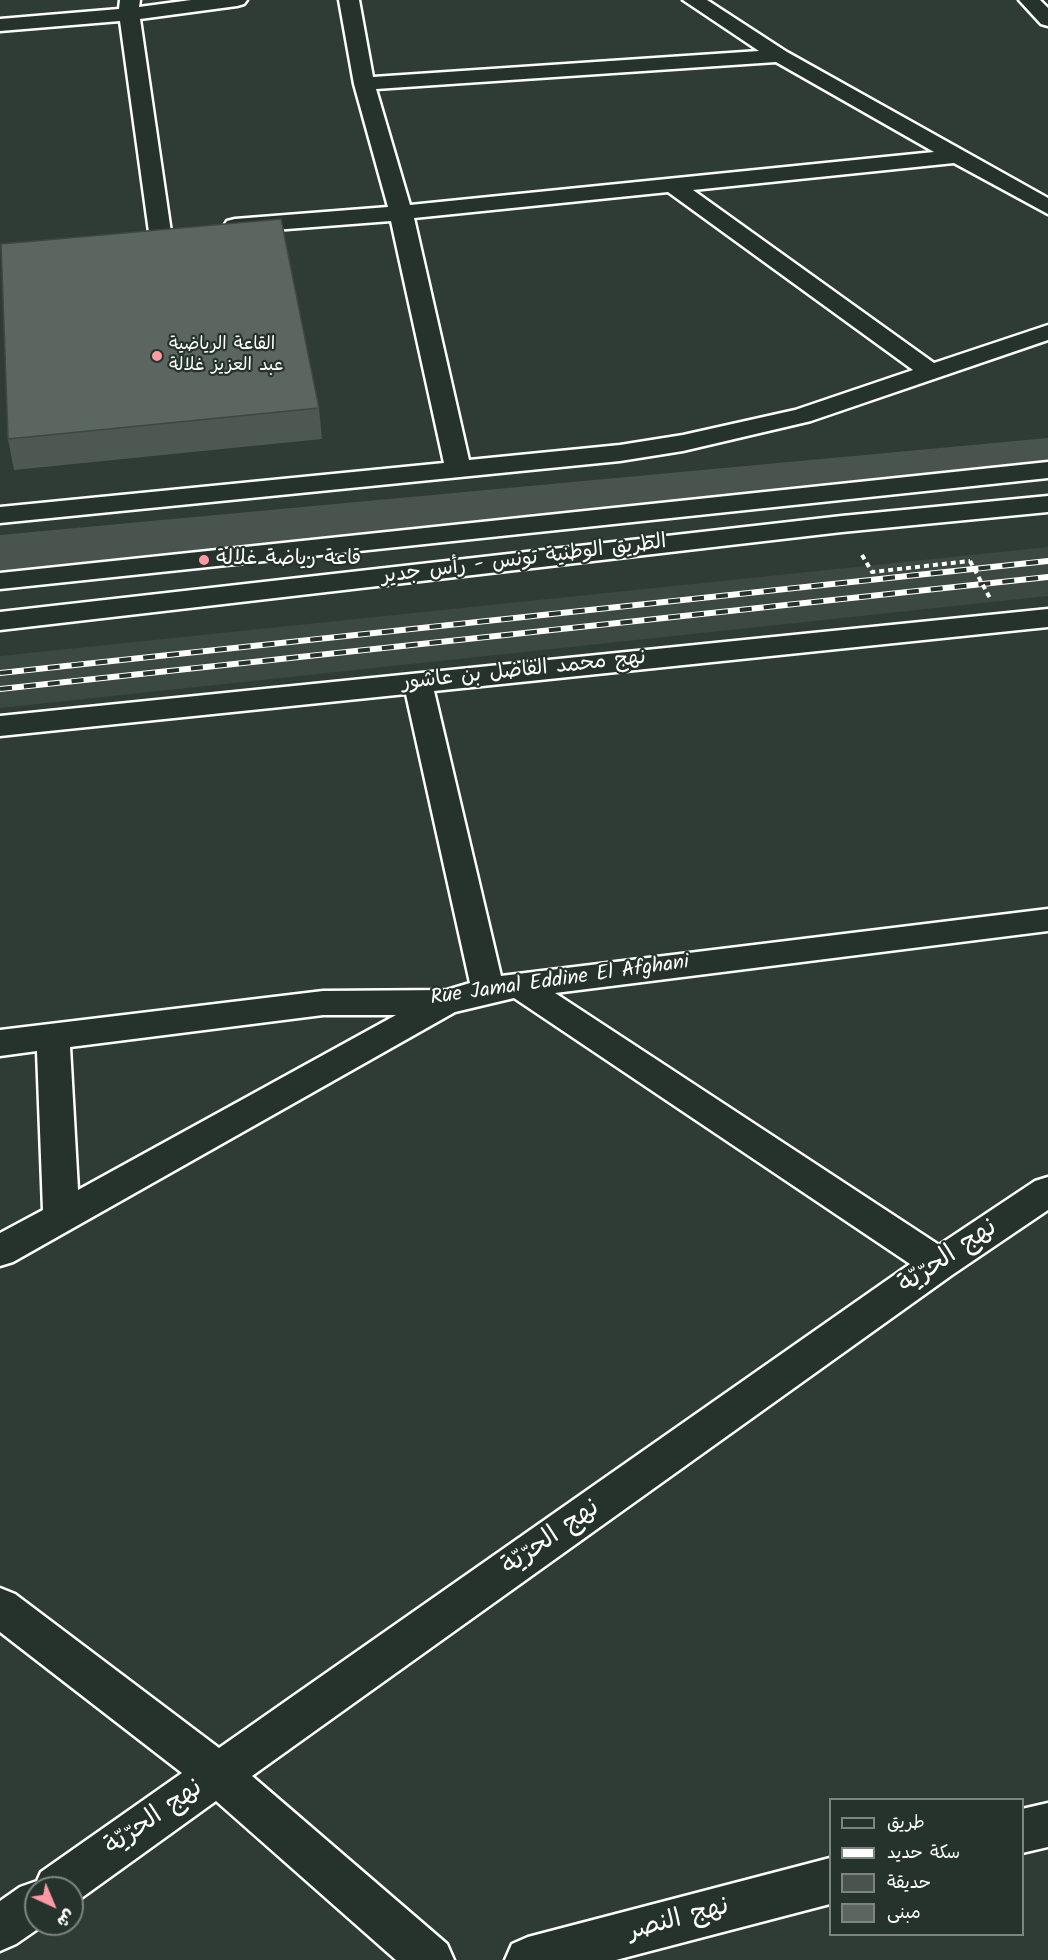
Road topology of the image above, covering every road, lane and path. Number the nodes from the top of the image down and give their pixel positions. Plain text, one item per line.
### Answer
1 (237, 0) edge
2 (349, 0) edge
3 (693, 0) edge
4 (1029, 0) edge
5 (130, 7) edge
6 (1048, 20) edge
7 (0, 25) edge
8 (780, 56) junction
9 (364, 84) junction
10 (956, 156) junction
11 (672, 185) junction
12 (1048, 207) edge
13 (401, 213) junction
14 (217, 228) edge
15 (183, 231) edge
16 (160, 232) junction
17 (137, 235) edge
18 (1048, 332) edge
19 (930, 371) junction
20 (458, 467) junction
21 (1048, 470) edge
22 (1048, 504) edge
23 (0, 515) edge
24 (872, 572) dead end
25 (0, 581) edge
26 (991, 600) dead end
27 (1048, 618) edge
28 (0, 621) edge
29 (418, 683) junction
30 (0, 726) edge
31 (1048, 920) edge
32 (503, 988) junction
33 (447, 1002) junction
34 (53, 1037) junction
35 (0, 1043) edge
36 (1048, 1191) edge
37 (61, 1217) junction
38 (0, 1251) edge
39 (939, 1264) junction
40 (0, 1607) edge
41 (219, 1775) junction
42 (1048, 1825) edge
43 (1024, 1831) edge
44 (74, 1876) edge
45 (829, 1882) edge
46 (24, 1911) edge
47 (0, 1928) edge
48 (431, 1960) edge
49 (528, 1960) edge

1 - 5 main road
2 - 9 main road
3 - 8 main road
4 - 6 main road
5 - 7 main road
5 - 16 main road
8 - 9 main road
8 - 10 main road
9 - 13 main road
10 - 11 main road
10 - 12 main road
11 - 13 main road
11 - 19 main road
13 - 14 main road
13 - 20 main road
15 - 16 main road
16 - 17 main road
18 - 19 main road
19 - 20 main road
20 - 23 main road
21 - 25 main road, الطريق الوطنية تونس - رأس جدير
22 - 28 main road, الطريق الوطنية تونس - رأس جدير
24 - 26 path, bridge
27 - 29 main road, نهج محمد الفاضل بن عاشور
29 - 30 main road, نهج محمد الفاضل بن عاشور
29 - 32 main road
31 - 32 main road, Rue Jamal Eddine El Afghani
32 - 33 main road, Rue Jamal Eddine El Afghani
32 - 39 main road
33 - 34 main road, Rue Jamal Eddine El Afghani
33 - 37 main road
34 - 35 main road, Rue Jamal Eddine El Afghani
34 - 37 main road
36 - 39 main road, نهج الحرّيّة
37 - 38 main road
39 - 41 main road, نهج الحرّيّة
40 - 41 main road
41 - 44 main road, نهج الحرّيّة
41 - 48 main road
42 - 43 main road
45 - 49 main road, نهج النصر
46 - 47 main road

